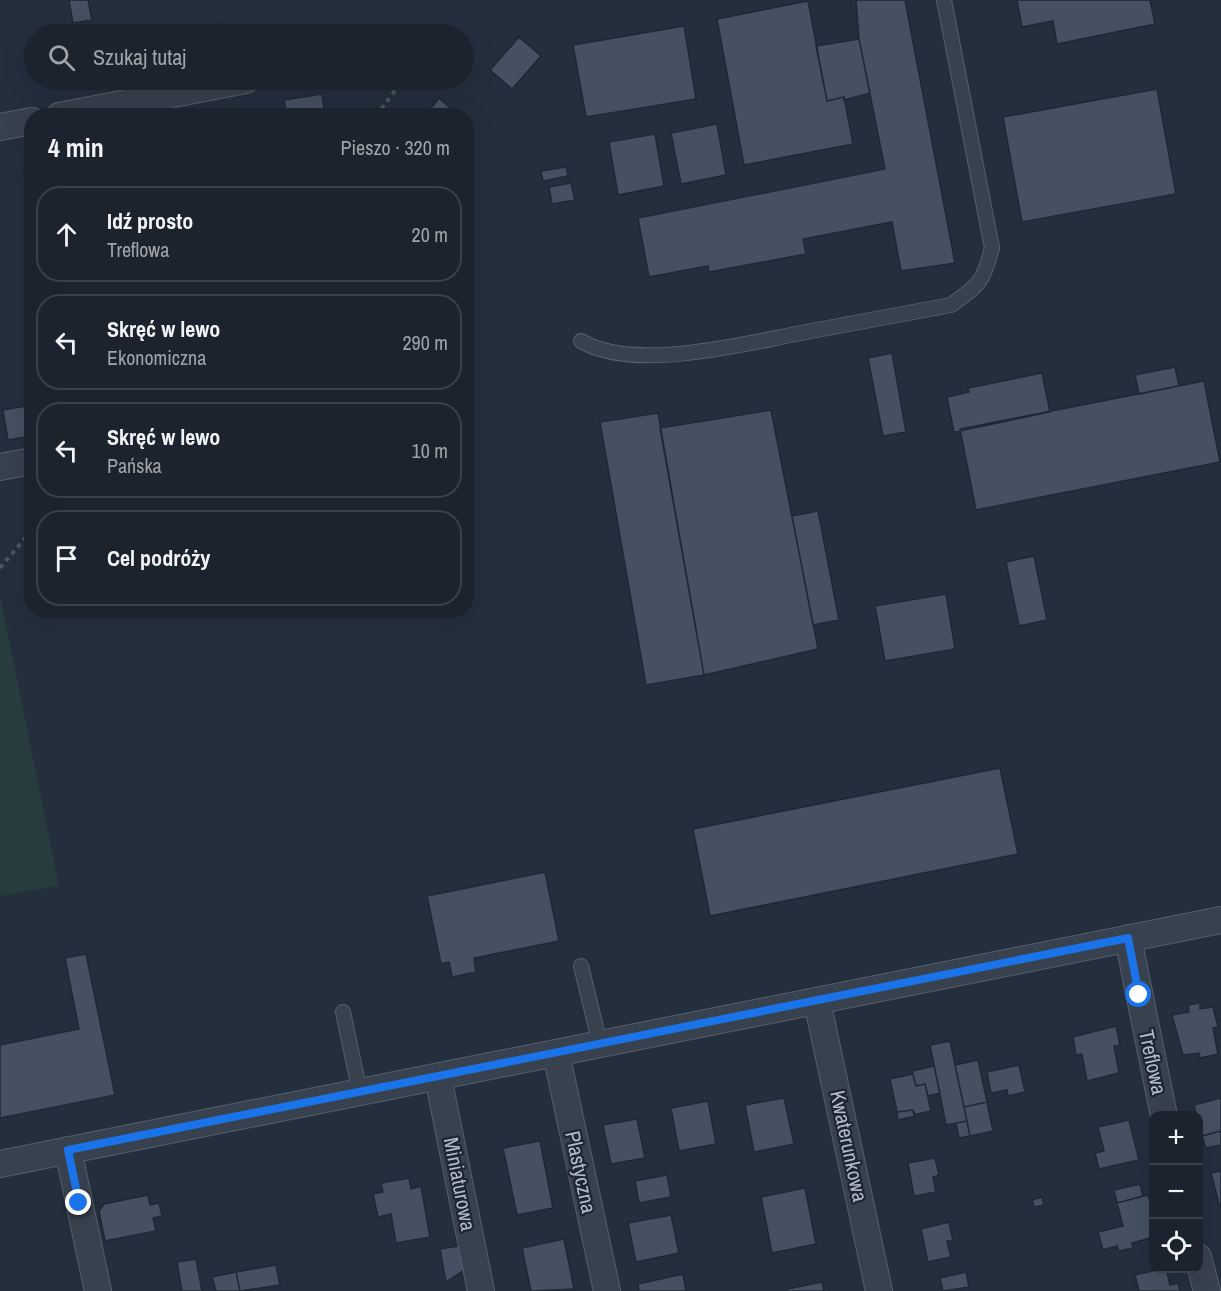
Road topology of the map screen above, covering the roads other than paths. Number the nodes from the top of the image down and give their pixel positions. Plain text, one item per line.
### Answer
1 (944, 0) edge
2 (194, 90) edge
3 (101, 108) edge
4 (24, 122) edge
5 (0, 127) edge
6 (581, 341) dead end
7 (24, 462) edge
8 (0, 467) edge
9 (1221, 920) edge
10 (1128, 938) junction
11 (581, 966) dead end
12 (817, 1001) junction
13 (343, 1012) dead end
14 (600, 1044) junction
15 (556, 1053) junction
16 (438, 1077) junction
17 (360, 1093) junction
18 (1163, 1111) edge
19 (68, 1150) junction
20 (0, 1164) edge
21 (1202, 1273) edge
22 (98, 1291) edge
23 (481, 1291) edge
24 (607, 1291) edge
25 (879, 1291) edge
26 (1207, 1291) edge

1 - 6 lane
2 - 3 street
4 - 5 street
7 - 8 street
9 - 10 street
10 - 12 street
10 - 18 street, Treflowa
11 - 14 lane
12 - 14 street
12 - 25 street, Kwaterunkowa
13 - 17 lane
14 - 15 street
15 - 16 street
15 - 24 street, Plastyczna
16 - 17 street
16 - 23 street, Miniaturowa
17 - 19 street
19 - 20 street
19 - 22 street
21 - 26 street

